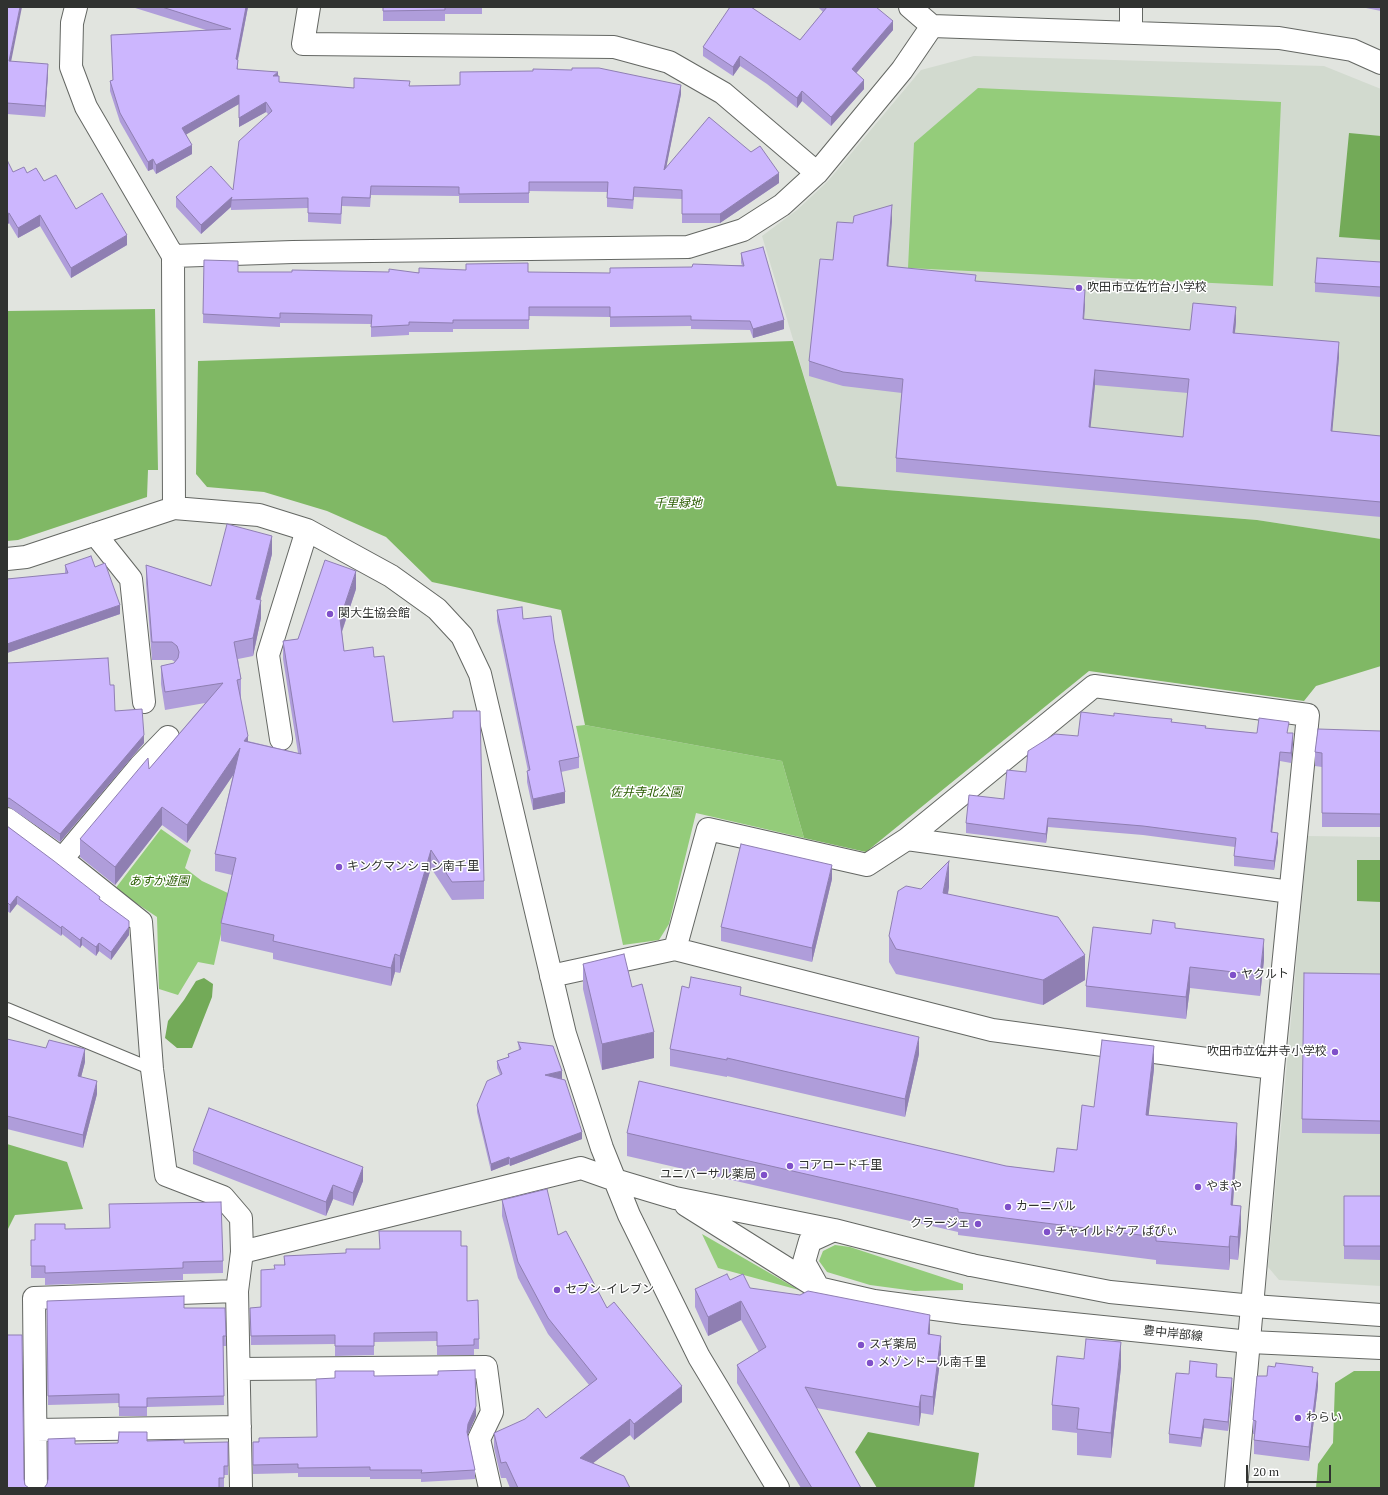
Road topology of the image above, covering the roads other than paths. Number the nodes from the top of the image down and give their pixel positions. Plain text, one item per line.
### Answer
1 (76, 7) edge
2 (310, 7) edge
3 (910, 7) edge
4 (1131, 7) edge
5 (932, 26) junction
6 (1131, 33) junction
7 (1381, 63) edge
8 (817, 173) junction
9 (173, 256) junction
10 (174, 508) junction
11 (307, 530) junction
12 (95, 534) junction
13 (7, 559) edge
14 (144, 702) dead end
15 (168, 738) dead end
16 (281, 738) dead end
17 (7, 819) edge
18 (907, 840) junction
19 (62, 859) junction
20 (1290, 892) junction
21 (676, 949) junction
22 (551, 976) junction
23 (7, 1009) edge
24 (1273, 1068) junction
25 (152, 1070) junction
26 (615, 1180) junction
27 (674, 1198) junction
28 (834, 1230) junction
29 (242, 1252) junction
30 (818, 1288) junction
31 (237, 1291) junction
32 (1253, 1306) junction
33 (1381, 1315) edge
34 (1250, 1342) junction
35 (1381, 1348) edge
36 (239, 1369) junction
37 (240, 1427) junction
38 (36, 1430) junction
39 (36, 1488) edge
40 (241, 1488) edge
41 (490, 1488) edge
42 (778, 1488) edge
43 (1236, 1488) edge

1 - 9 street
2 - 8 street
3 - 5 street
4 - 6 street
5 - 6 street
5 - 8 street
6 - 7 street
8 - 9 street
9 - 10 street
10 - 11 street
10 - 12 street
11 - 16 street
11 - 22 street
12 - 13 street
12 - 14 street
15 - 19 street
17 - 19 street
18 - 20 street
18 - 20 street
18 - 21 street
19 - 25 street
20 - 24 street
21 - 22 street
21 - 24 street
22 - 26 street
23 - 25 lane
24 - 32 street
25 - 29 street
26 - 27 street
26 - 29 street
26 - 42 street
27 - 28 street
27 - 30 street, 豊中岸部線
28 - 30 street
28 - 32 street
29 - 31 street
30 - 34 street, 豊中岸部線
31 - 36 street
31 - 38 street
32 - 33 street
32 - 34 street
34 - 35 street, 豊中岸部線
34 - 43 street
36 - 37 street
36 - 41 street
37 - 38 street
37 - 40 street
38 - 39 street

